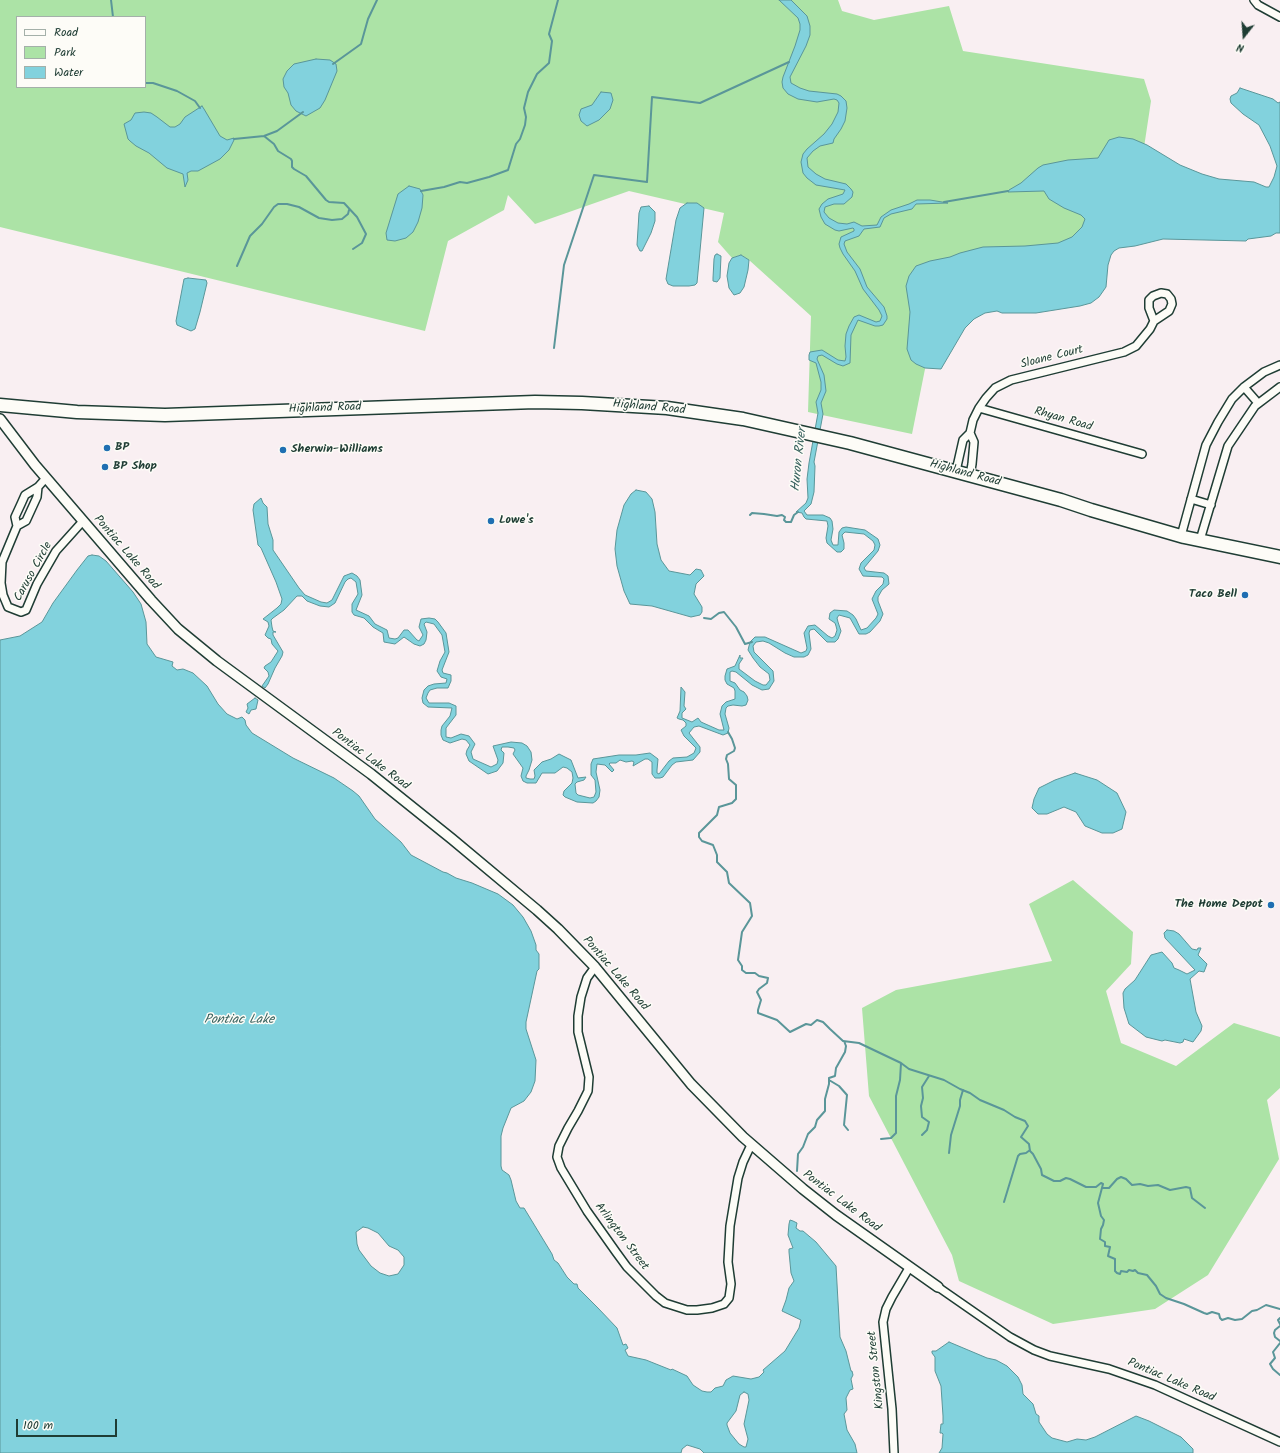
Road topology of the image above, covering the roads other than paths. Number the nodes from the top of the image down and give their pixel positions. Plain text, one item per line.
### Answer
1 (1254, 0) edge
2 (1280, 17) edge
3 (1154, 321) dead end
4 (1280, 365) edge
5 (1244, 387) junction
6 (1280, 387) edge
7 (1258, 403) junction
8 (0, 405) edge
9 (979, 408) junction
10 (0, 419) edge
11 (970, 433) junction
12 (1142, 454) dead end
13 (956, 472) junction
14 (970, 475) junction
15 (46, 478) junction
16 (38, 487) junction
17 (1191, 499) junction
18 (1211, 505) junction
19 (83, 521) junction
20 (16, 526) junction
21 (1181, 536) junction
22 (1200, 540) junction
23 (1280, 557) edge
24 (595, 967) junction
25 (751, 1145) junction
26 (909, 1268) junction
27 (938, 1288) joint
28 (1280, 1442) edge
29 (894, 1453) edge

1 - 2 street
3 - 9 street, Sloane Court
4 - 5 street
5 - 7 street
5 - 17 street
6 - 7 street
7 - 18 street
8 - 13 highway, Highland Road
9 - 11 street, Sloane Court
9 - 12 street, Rhyan Road
10 - 15 street, Pontiac Lake Road
11 - 13 street, Sloane Court
11 - 14 street, Sloane Court
13 - 14 highway, Highland Road
14 - 21 highway, Highland Road
15 - 16 street, Caruso Circle
15 - 19 street, Pontiac Lake Road
16 - 20 street, Caruso Circle
16 - 20 street, Caruso Circle
17 - 18 street
17 - 21 street
18 - 22 street
19 - 20 street, Caruso Circle
19 - 24 street, Pontiac Lake Road
21 - 22 highway, Highland Road
22 - 23 highway, Highland Road
24 - 25 street, Pontiac Lake Road
24 - 25 street, Arlington Street
25 - 26 street, Pontiac Lake Road
26 - 27 street, Pontiac Lake Road
26 - 29 street, Kingston Street
27 - 28 street, Pontiac Lake Road

